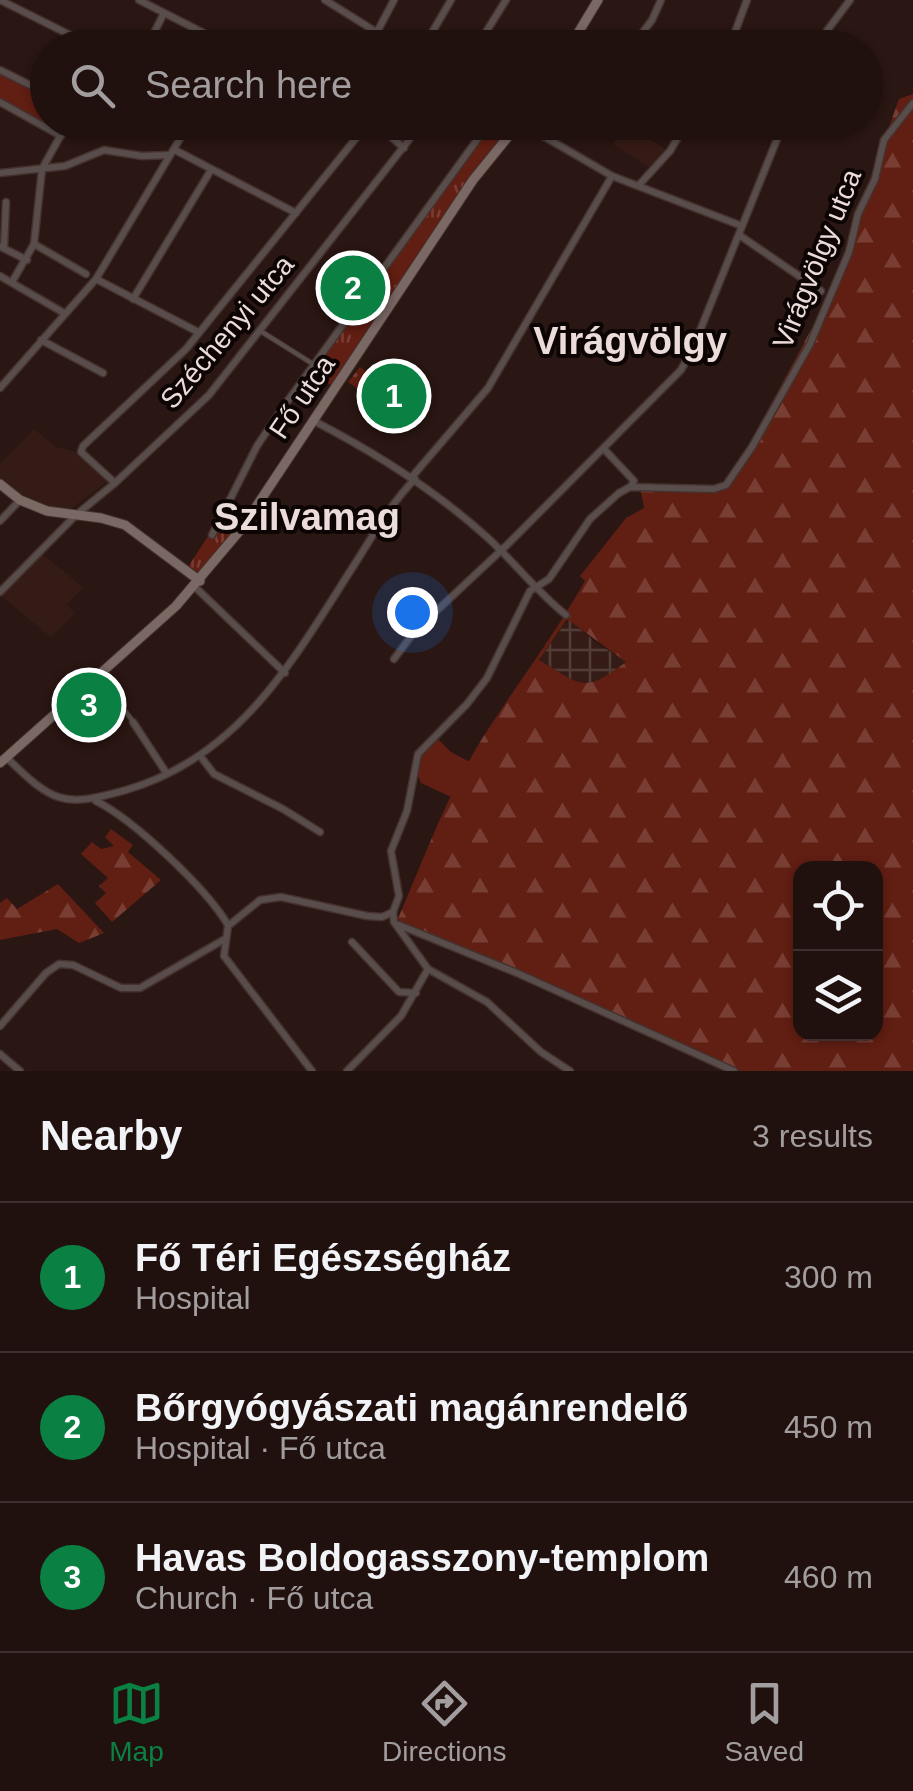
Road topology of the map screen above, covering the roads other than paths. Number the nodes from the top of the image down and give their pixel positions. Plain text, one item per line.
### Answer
1 (0, 0) edge
2 (138, 0) edge
3 (325, 0) edge
4 (394, 0) edge
5 (451, 0) edge
6 (506, 0) edge
7 (598, 0) edge
8 (661, 0) edge
9 (747, 0) edge
10 (850, 0) edge
11 (164, 13) junction
12 (60, 30) edge
13 (156, 30) edge
14 (198, 30) edge
15 (374, 30) edge
16 (378, 30) edge
17 (434, 30) edge
18 (487, 30) edge
19 (580, 30) edge
20 (644, 30) edge
21 (736, 30) edge
22 (828, 30) edge
23 (0, 70) edge
24 (30, 85) edge
25 (0, 102) edge
26 (913, 104) edge
27 (30, 119) edge
28 (59, 140) edge
29 (180, 140) edge
30 (356, 140) edge
31 (394, 140) edge
32 (410, 140) edge
33 (477, 140) edge
34 (505, 140) edge
35 (550, 140) edge
36 (676, 140) edge
37 (777, 140) edge
38 (404, 148) junction
39 (173, 152) junction
40 (158, 157) junction
41 (166, 163) junction
42 (42, 169) junction
43 (211, 170) junction
44 (0, 172) edge
45 (612, 176) junction
46 (638, 186) junction
47 (6, 202) dead end
48 (296, 214) junction
49 (740, 231) junction
50 (34, 244) junction
51 (2, 248) edge
52 (27, 260) junction
53 (86, 274) dead end
54 (0, 276) edge
55 (96, 279) junction
56 (12, 282) junction
57 (821, 292) dead end
58 (133, 299) junction
59 (64, 313) junction
60 (198, 332) junction
61 (262, 332) junction
62 (41, 340) junction
63 (313, 364) junction
64 (102, 373) dead end
65 (0, 388) edge
66 (312, 421) junction
67 (604, 448) junction
68 (410, 480) junction
69 (0, 484) edge
70 (115, 484) junction
71 (630, 487) junction
72 (20, 500) junction
73 (76, 515) junction
74 (0, 521) edge
75 (212, 535) dead end
76 (501, 550) junction
77 (198, 584) junction
78 (535, 587) junction
79 (0, 592) edge
80 (566, 615) dead end
81 (394, 659) dead end
82 (285, 673) junction
83 (98, 676) junction
84 (133, 722) joint
85 (201, 758) junction
86 (3, 760) edge
87 (167, 774) junction
88 (94, 800) junction
89 (320, 832) dead end
90 (393, 912) junction
91 (398, 925) junction
92 (228, 926) junction
93 (225, 939) junction
94 (352, 942) dead end
95 (428, 970) junction
96 (416, 993) junction
97 (0, 1026) edge
98 (1, 1057) edge
99 (708, 1058) junction
100 (708, 1070) edge
101 (20, 1071) edge
102 (312, 1071) edge
103 (347, 1071) edge
104 (570, 1071) edge
105 (734, 1071) edge

1 - 12 street
2 - 11 street
3 - 15 street
4 - 16 street
5 - 17 street
6 - 18 street
7 - 19 main road
8 - 20 street
9 - 21 street
10 - 22 street
11 - 13 street
11 - 14 street
23 - 24 street
25 - 27 street
26 - 71 street, Virágvölgy utca
28 - 42 street
29 - 39 street
30 - 48 street
31 - 38 street
32 - 38 street, Széchenyi utca
33 - 63 street, Fő utca
34 - 66 main road, Fő utca
35 - 45 street
36 - 46 street
37 - 49 street
38 - 61 street, Széchenyi utca
39 - 40 street
39 - 41 street
39 - 43 street
40 - 41 street
40 - 42 street
41 - 55 street
42 - 44 street
42 - 50 street
43 - 48 street
43 - 58 street
45 - 46 street
45 - 68 street
46 - 49 street
47 - 51 street
48 - 60 street
49 - 57 street
49 - 67 street
50 - 52 street
50 - 53 street
51 - 52 street
52 - 56 street
54 - 56 street
55 - 58 street
55 - 59 street
56 - 59 street
58 - 60 street
59 - 62 street
60 - 70 street
61 - 63 street
61 - 70 street, Széchenyi utca
62 - 64 street
62 - 65 street
63 - 75 street, Fő utca
66 - 68 street
66 - 77 main road, Fő utca
67 - 71 street
67 - 76 street
68 - 76 street
68 - 82 street
69 - 72 main road
70 - 73 street, Széchenyi utca
71 - 78 street
72 - 73 main road
72 - 74 street
73 - 77 main road
73 - 79 street, Széchenyi utca
76 - 78 street
76 - 81 street
77 - 82 street
77 - 83 main road, Fő utca
78 - 80 street
78 - 90 street
82 - 85 street
83 - 84 street
83 - 86 main road, Fő utca
84 - 87 street
85 - 87 street
85 - 89 street
86 - 88 street
87 - 88 street
88 - 92 street
90 - 91 street
90 - 92 street
91 - 95 street
91 - 99 street
92 - 93 street
93 - 97 street
93 - 102 street
94 - 96 street
95 - 96 street
95 - 104 street
96 - 103 street
98 - 101 street
99 - 100 street
99 - 105 street

